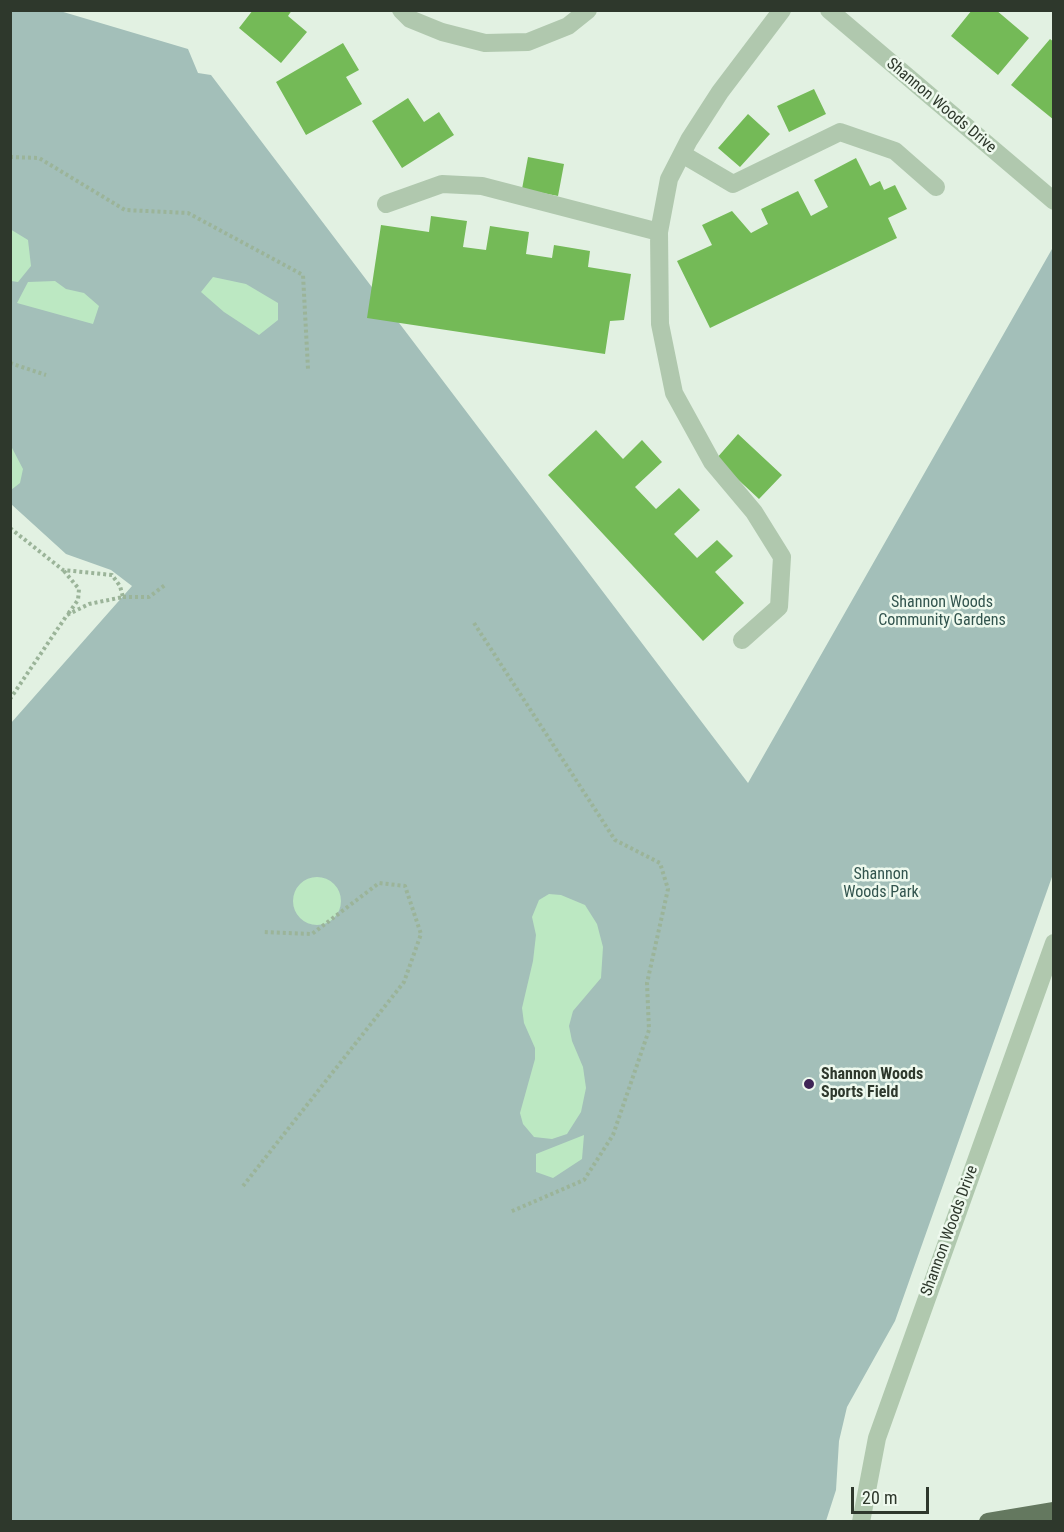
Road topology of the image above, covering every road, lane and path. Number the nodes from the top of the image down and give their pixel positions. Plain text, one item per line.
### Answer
1 (401, 10) edge
2 (588, 10) edge
3 (782, 10) edge
4 (829, 10) edge
5 (682, 154) junction
6 (10, 157) edge
7 (936, 187) dead end
8 (1053, 201) edge
9 (386, 204) dead end
10 (659, 232) junction
11 (10, 363) edge
12 (308, 369) dead end
13 (46, 375) dead end
14 (10, 528) edge
15 (63, 570) junction
16 (165, 585) dead end
17 (123, 597) junction
18 (67, 615) junction
19 (474, 623) dead end
20 (742, 640) dead end
21 (10, 699) edge
22 (262, 932) dead end
23 (1053, 943) edge
24 (243, 1186) dead end
25 (510, 1212) dead end
26 (1053, 1511) edge
27 (861, 1521) edge
28 (988, 1521) edge

1 - 2 street
3 - 5 street
4 - 8 street, Shannon Woods Drive
5 - 7 street
5 - 10 street
6 - 12 path
9 - 10 street
10 - 20 street
11 - 13 path
14 - 15 path
15 - 17 path
15 - 18 path
16 - 17 path
17 - 18 path
18 - 21 path
19 - 25 path
22 - 24 path
23 - 27 street, Shannon Woods Drive
26 - 28 main road

